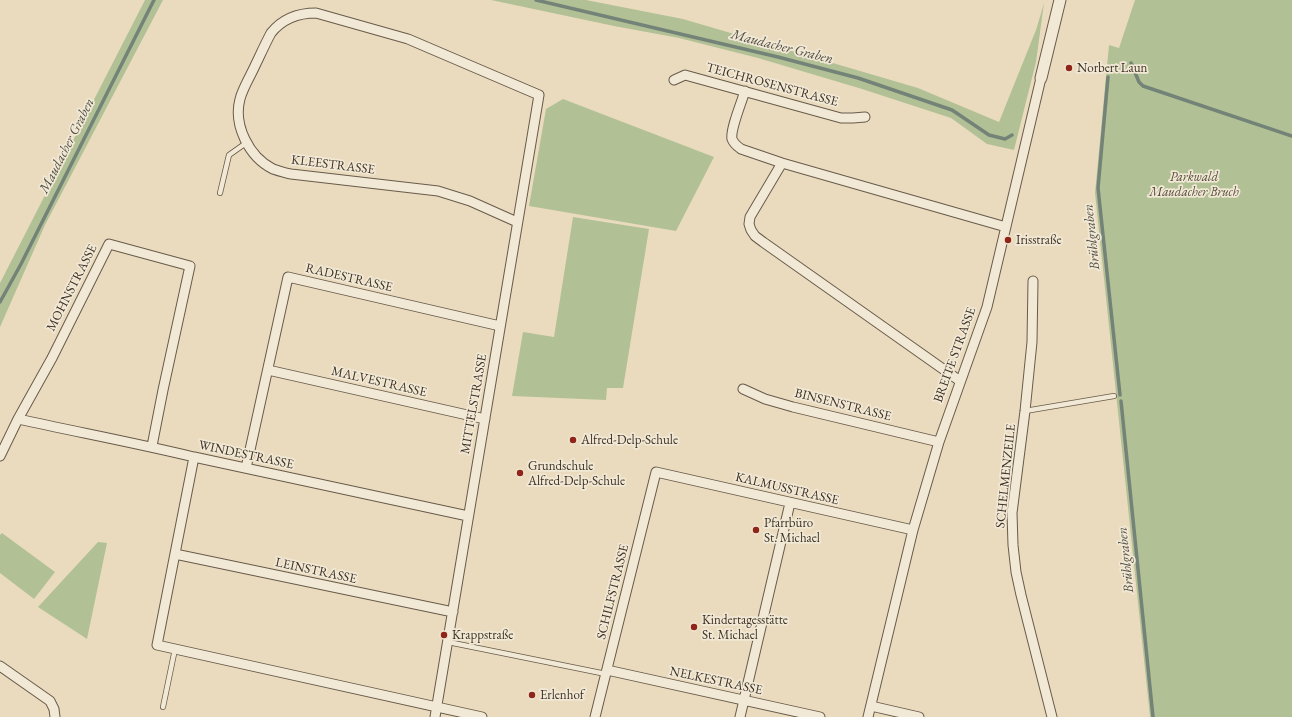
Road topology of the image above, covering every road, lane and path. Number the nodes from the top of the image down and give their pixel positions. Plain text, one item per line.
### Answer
1 (1060, 0) edge
2 (1041, 78) joint
3 (674, 80) dead end
4 (745, 91) junction
5 (538, 95) joint
6 (865, 117) dead end
7 (246, 143) junction
8 (782, 163) junction
9 (220, 193) dead end
10 (517, 222) junction
11 (1006, 227) junction
12 (1033, 282) dead end
13 (500, 326) junction
14 (268, 370) junction
15 (960, 381) junction
16 (743, 389) dead end
17 (1114, 396) dead end
18 (1025, 411) junction
19 (18, 419) junction
20 (485, 419) junction
21 (939, 442) junction
22 (152, 446) junction
23 (0, 456) edge
24 (194, 457) junction
25 (246, 468) junction
26 (656, 472) joint
27 (790, 503) junction
28 (468, 516) junction
29 (913, 530) junction
30 (174, 554) junction
31 (453, 612) junction
32 (448, 642) junction
33 (175, 649) junction
34 (0, 666) edge
35 (606, 672) junction
36 (744, 700) junction
37 (871, 706) junction
38 (163, 707) dead end
39 (436, 712) edge
40 (55, 717) edge
41 (482, 717) edge
42 (595, 717) edge
43 (740, 717) edge
44 (820, 717) edge
45 (868, 717) edge
46 (919, 717) edge
47 (1052, 717) edge

1 - 2 street, BREITE STRASSE
2 - 11 street, BREITE STRASSE
3 - 4 street, TEICHROSENSTRASSE
4 - 6 street, TEICHROSENSTRASSE
4 - 8 street
5 - 7 street, KLEESTRASSE
5 - 10 street, MITTELSTRASSE
7 - 9 lane
7 - 10 street, KLEESTRASSE
8 - 11 street
8 - 15 street
10 - 13 street, MITTELSTRASSE
11 - 15 street, BREITE STRASSE
12 - 18 street, SCHELMENZEILE
13 - 14 street, RADESTRASSE
13 - 20 street, MITTELSTRASSE
14 - 20 street, MALVESTRASSE
14 - 25 street, RADESTRASSE
15 - 21 street, BREITE STRASSE
16 - 21 street, BINSENSTRASSE
17 - 18 lane
18 - 47 street, SCHELMENZEILE
19 - 22 street, WINDESTRASSE
19 - 22 street, MOHNSTRASSE
19 - 23 street, MOHNSTRASSE
20 - 28 street, MITTELSTRASSE
21 - 29 street, BREITE STRASSE
22 - 24 street, WINDESTRASSE
24 - 25 street, WINDESTRASSE
24 - 30 street
25 - 28 street, WINDESTRASSE
26 - 27 street, KALMUSSTRASSE
26 - 35 street, SCHILFSTRASSE
27 - 29 street, KALMUSSTRASSE
27 - 36 street
28 - 31 street, MITTELSTRASSE
29 - 37 street, BREITE STRASSE
30 - 31 street, LEINSTRASSE
30 - 33 street
31 - 32 street, MITTELSTRASSE
32 - 35 lane
32 - 39 street, MITTELSTRASSE
33 - 38 lane
33 - 39 street
34 - 40 street
35 - 36 street, NELKESTRASSE
35 - 42 street, SCHILFSTRASSE
36 - 43 street
36 - 44 street, NELKESTRASSE
37 - 45 street, BREITE STRASSE
37 - 46 street
39 - 41 street

